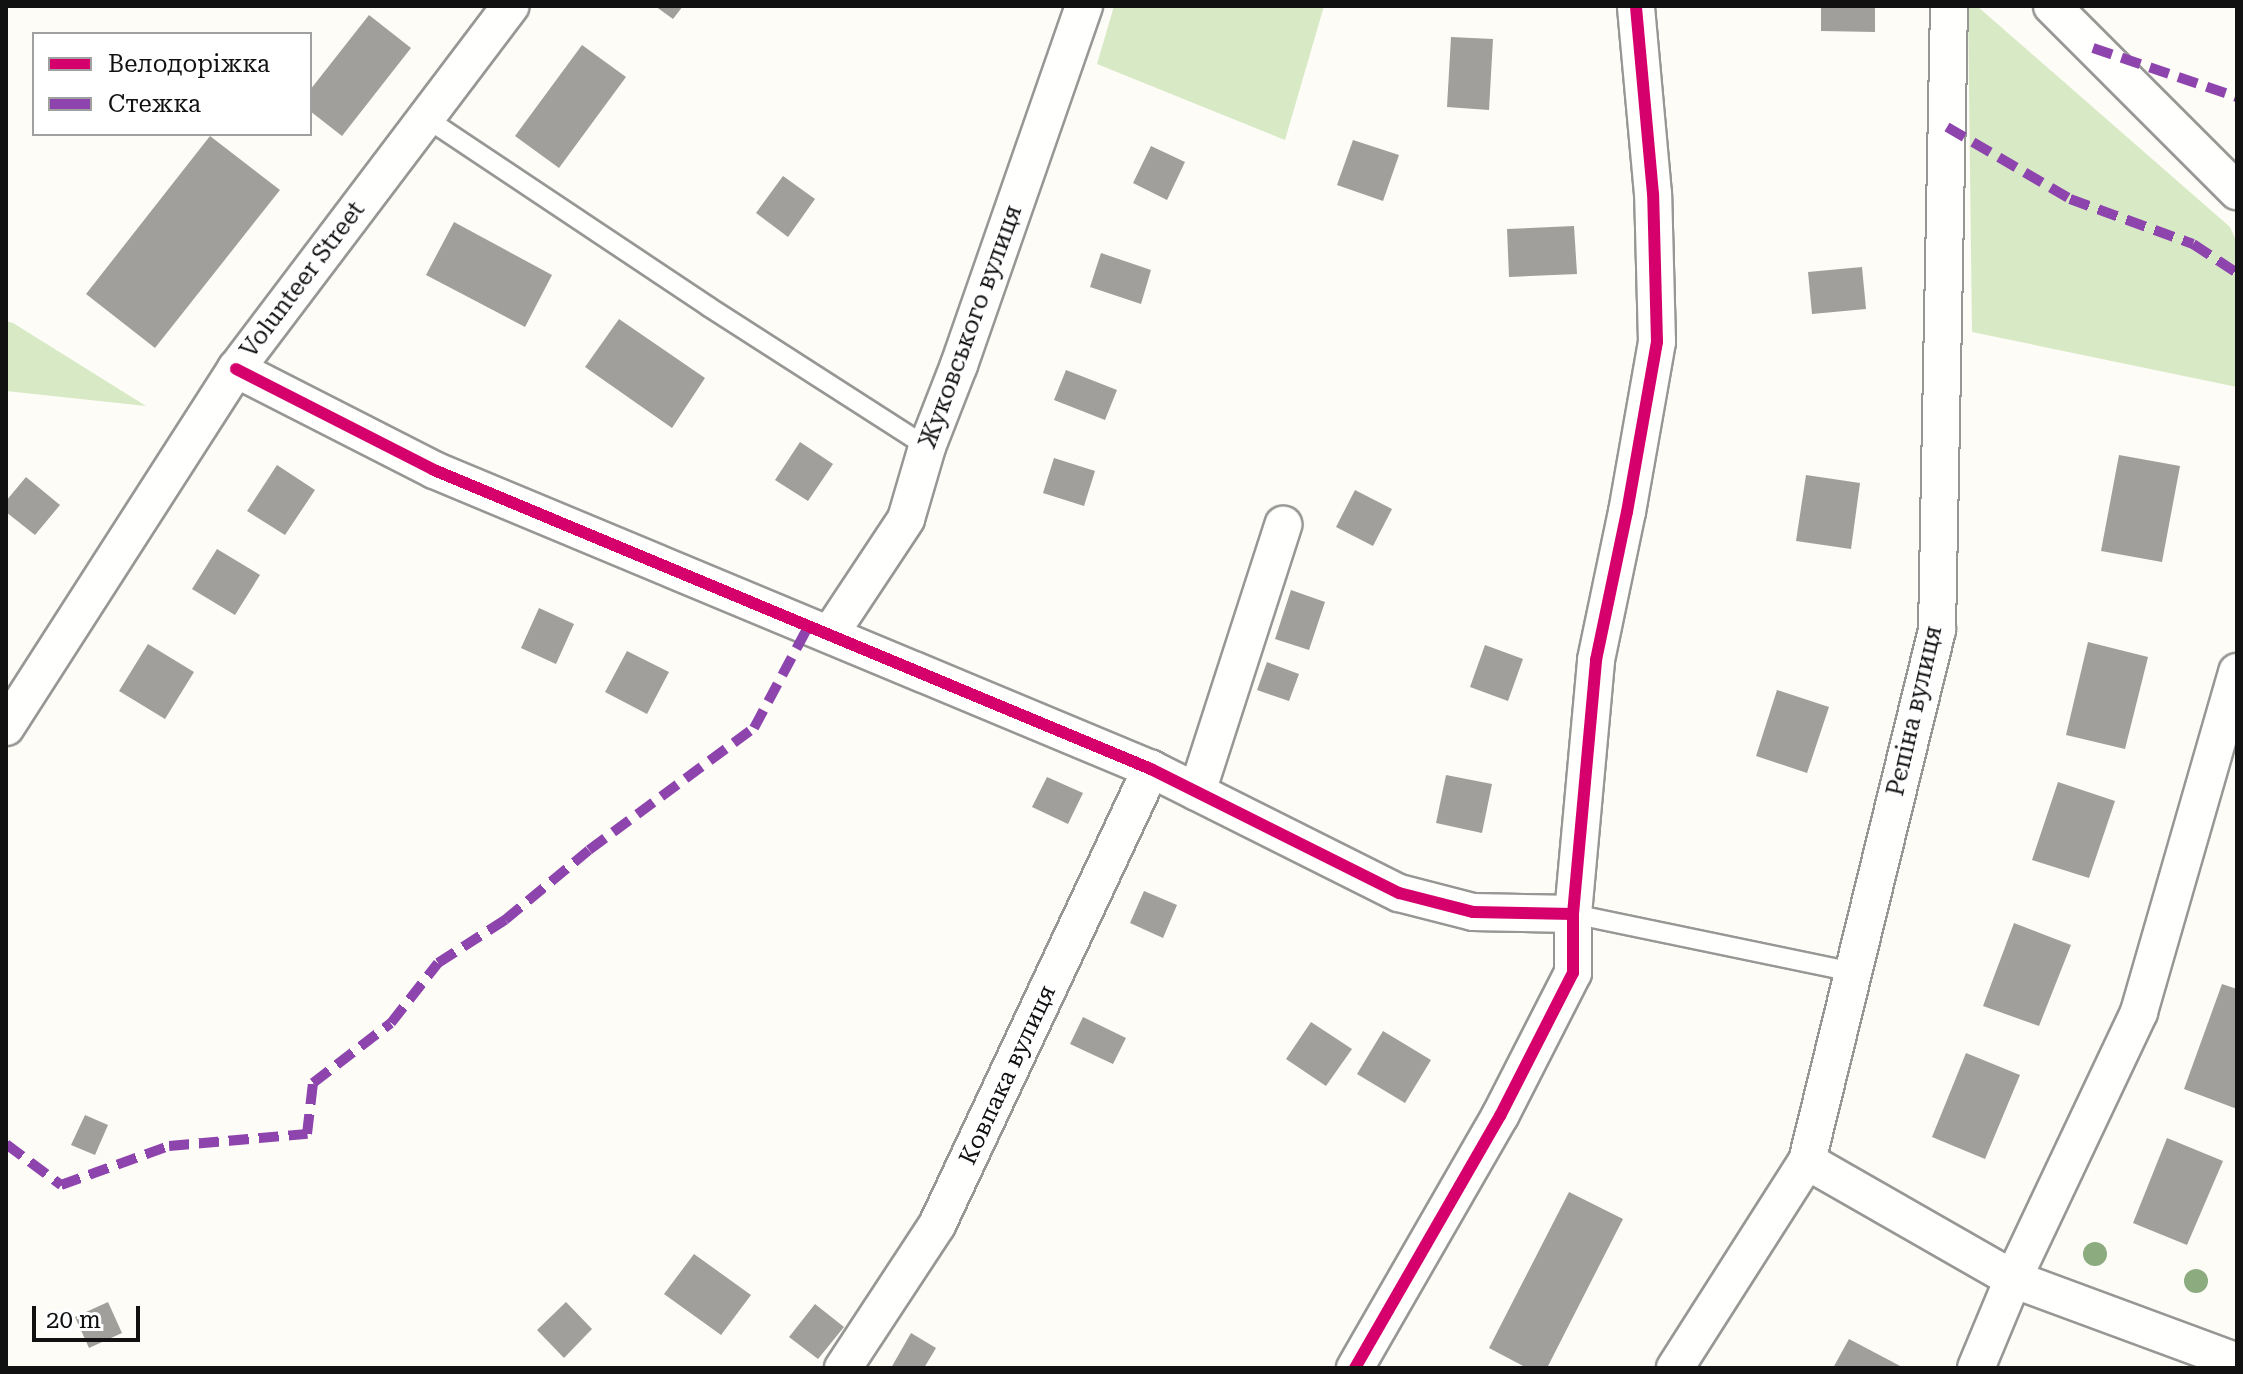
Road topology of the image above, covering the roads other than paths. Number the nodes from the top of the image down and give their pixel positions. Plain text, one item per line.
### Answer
1 (511, 6) edge
2 (1084, 6) edge
3 (1636, 6) edge
4 (1949, 6) edge
5 (2052, 6) edge
6 (426, 118) junction
7 (2237, 191) edge
8 (236, 369) junction
9 (927, 447) junction
10 (1283, 525) dead end
11 (830, 634) junction
12 (2237, 672) edge
13 (6, 727) edge
14 (1151, 769) junction
15 (1197, 792) junction
16 (1573, 914) junction
17 (1853, 972) junction
18 (1807, 1161) junction
19 (2013, 1279) junction
20 (2237, 1362) edge
21 (843, 1368) edge
22 (1355, 1368) edge
23 (1675, 1368) edge
24 (1976, 1368) edge

1 - 6 street, Volunteer Street
2 - 9 street, Жуковського вулиця
3 - 16 street
4 - 17 street, Рєпіна вулиця
5 - 7 street
6 - 8 street, Volunteer Street
6 - 9 lane
8 - 11 street
8 - 13 street, Volunteer Street
9 - 11 street, Жуковського вулиця
10 - 15 street
11 - 14 street
12 - 19 street
14 - 15 street
14 - 21 street, Ковпака вулиця
15 - 16 street
16 - 17 lane
16 - 22 street
17 - 18 street, Рєпіна вулиця
18 - 19 street
18 - 23 street, Рєпіна вулиця
19 - 20 street
19 - 24 street

